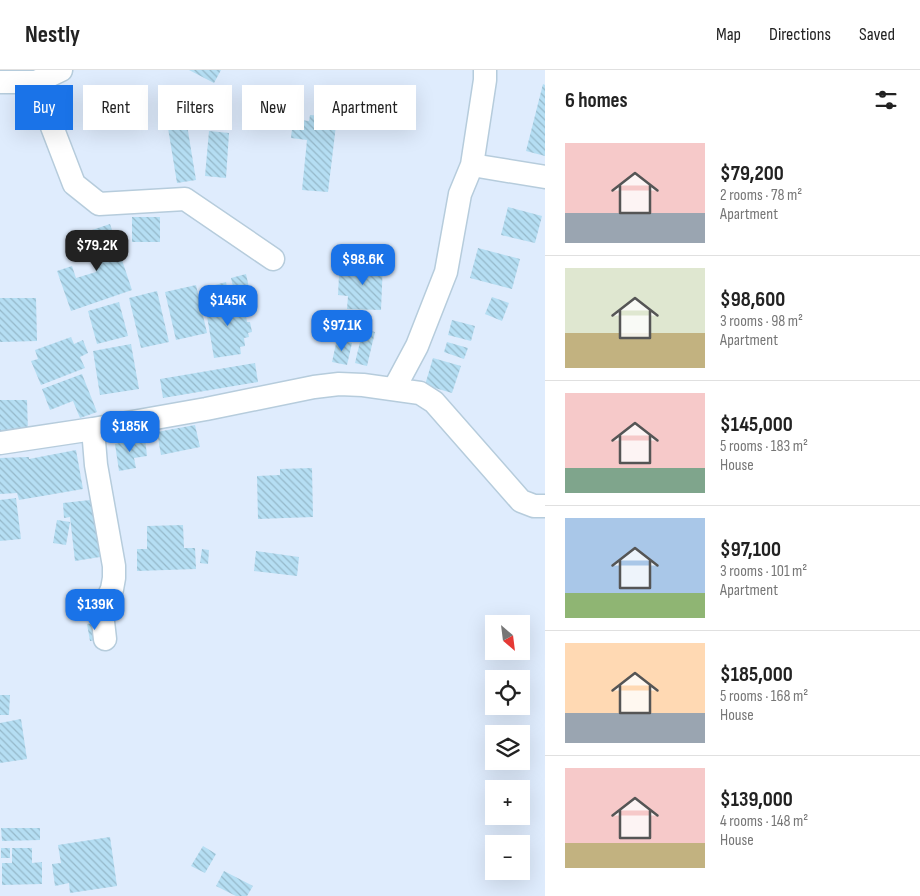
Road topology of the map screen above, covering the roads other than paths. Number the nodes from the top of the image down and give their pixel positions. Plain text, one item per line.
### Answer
1 (62, 70) edge
2 (484, 70) edge
3 (0, 82) edge
4 (36, 82) junction
5 (472, 165) junction
6 (545, 177) edge
7 (273, 259) dead end
8 (394, 389) junction
9 (93, 429) junction
10 (0, 443) edge
11 (545, 506) edge
12 (105, 639) dead end

1 - 4 street
2 - 5 street
3 - 4 street
4 - 7 street
5 - 6 street
5 - 8 street
8 - 9 street
8 - 11 street
9 - 10 street
9 - 12 street

